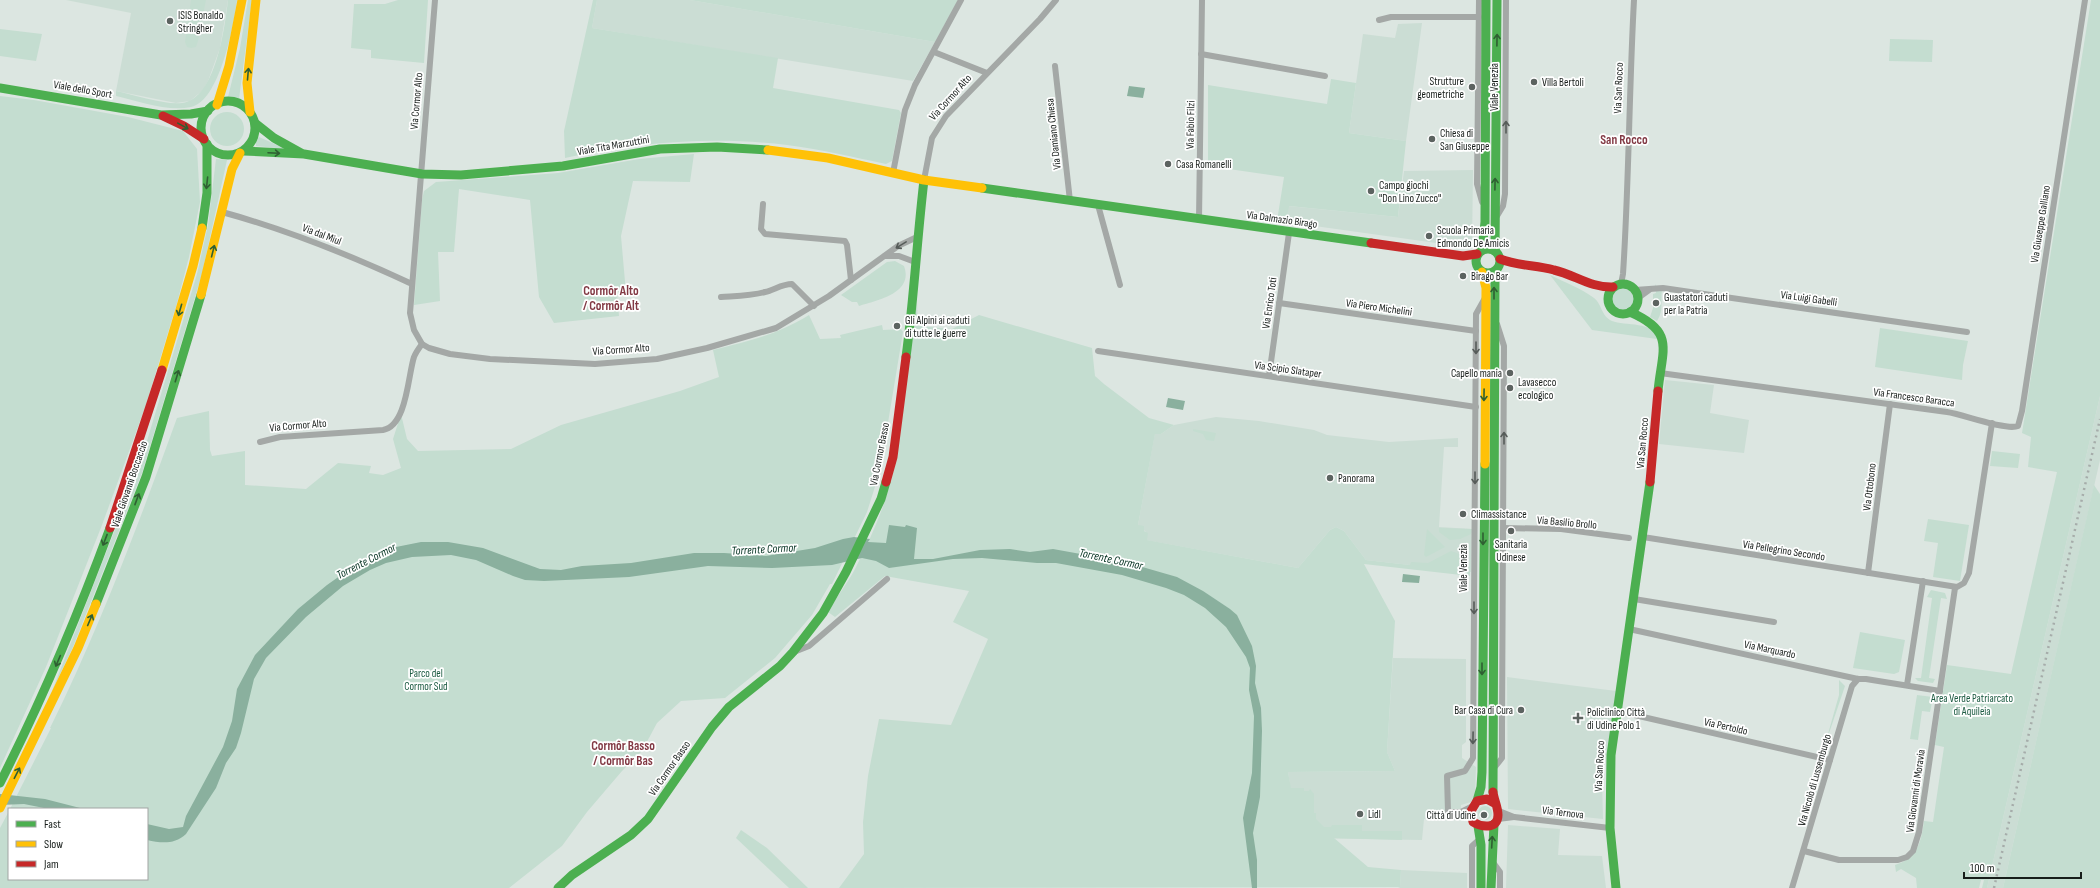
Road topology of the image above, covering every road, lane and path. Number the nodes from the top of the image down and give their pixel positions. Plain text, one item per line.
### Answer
1 (242, 0) edge
2 (256, 0) edge
3 (435, 0) edge
4 (961, 0) edge
5 (1056, 0) edge
6 (1202, 0) edge
7 (1479, 0) edge
8 (1486, 0) edge
9 (1497, 0) edge
10 (1506, 0) edge
11 (1634, 0) edge
12 (2085, 0) edge
13 (1478, 17) junction
14 (1379, 20) dead end
15 (934, 52) junction
16 (1201, 54) junction
17 (1056, 66) dead end
18 (988, 73) junction
19 (1325, 76) dead end
20 (0, 88) edge
21 (217, 104) junction
22 (208, 111) junction
23 (250, 112) junction
24 (161, 115) junction
25 (255, 123) junction
26 (205, 142) junction
27 (242, 152) junction
28 (304, 154) junction
29 (893, 173) junction
30 (422, 174) junction
31 (924, 180) junction
32 (1070, 201) junction
33 (763, 204) dead end
34 (1098, 205) junction
35 (222, 212) junction
36 (1485, 212) junction
37 (1495, 219) junction
38 (1199, 220) junction
39 (1289, 233) junction
40 (917, 236) junction
41 (1495, 251) junction
42 (885, 256) junction
43 (1478, 256) junction
44 (915, 262) junction
45 (1498, 265) junction
46 (1482, 272) junction
47 (851, 280) junction
48 (412, 284) junction
49 (1120, 285) dead end
50 (1620, 285) junction
51 (1595, 288) junction
52 (721, 297) dead end
53 (1485, 298) junction
54 (1608, 302) junction
55 (1635, 302) junction
56 (1279, 303) junction
57 (814, 306) junction
58 (1494, 314) junction
59 (1476, 331) junction
60 (1967, 332) dead end
61 (422, 344) junction
62 (1098, 351) dead end
63 (1660, 373) junction
64 (1269, 376) junction
65 (1890, 404) junction
66 (1476, 406) junction
67 (1992, 424) junction
68 (260, 442) dead end
69 (1504, 528) junction
70 (1643, 537) junction
71 (1629, 538) dead end
72 (1868, 573) junction
73 (887, 579) dead end
74 (1923, 581) junction
75 (1955, 588) junction
76 (1634, 599) junction
77 (1774, 622) dead end
78 (1629, 629) junction
79 (793, 652) junction
80 (1858, 679) junction
81 (1908, 686) junction
82 (1940, 691) junction
83 (1617, 711) junction
84 (1830, 760) junction
85 (1494, 768) junction
86 (0, 783) edge
87 (1475, 804) junction
88 (0, 808) edge
89 (1461, 812) junction
90 (1497, 815) junction
91 (1475, 822) junction
92 (1610, 828) junction
93 (1481, 838) junction
94 (1804, 851) junction
95 (1491, 860) junction
96 (558, 888) edge
97 (1472, 888) edge
98 (1481, 888) edge
99 (1492, 888) edge
100 (1500, 888) edge
101 (1616, 888) edge
102 (1792, 888) edge

1 - 21 main road
23 -> 2 main road
3 - 30 street, Via Cormor Alto
4 - 15 street
5 - 18 street, Via Cormor Alto
6 - 16 street, Via Fabio Filzi
7 - 13 street, Viale Venezia
8 - 36 main road, Viale Venezia
37 -> 9 main road, Viale Venezia
37 -> 10 street, Viale Venezia
11 - 50 street, Via San Rocco
12 - 67 street, Via Giuseppe Galliano
13 - 14 street
13 - 36 street, Viale Venezia
15 - 18 street
15 - 29 street
16 - 19 street
16 - 38 street, Via Fabio Filzi
17 - 32 street, Via Damiano Chiesa
18 - 31 street, Via Cormor Alto
20 - 24 main road, Viale dello Sport
21 - 22 main road
21 - 23 main road
22 - 24 main road, Viale dello Sport
22 - 26 main road
23 - 25 main road
24 -> 26 main road, Viale dello Sport
25 - 27 main road
25 - 28 main road, Viale Tita Marzuttini
26 - 27 main road
26 -> 86 main road, Viale Giovanni Boccaccio
27 -> 28 main road, Viale Tita Marzuttini
27 - 35 main road, Viale Giovanni Boccaccio
28 - 30 main road, Viale Tita Marzuttini
29 - 30 main road, Viale Tita Marzuttini
29 - 31 main road, Viale Tita Marzuttini
30 - 48 street, Via Cormor Alto
31 - 32 main road, Via Dalmazio Birago
31 - 40 main road, Via Cormor Alto
32 - 34 main road, Via Dalmazio Birago
33 - 47 street
34 - 38 main road, Via Dalmazio Birago
34 - 49 street
35 - 48 street, Via dal Miul
88 -> 35 main road, Viale Giovanni Boccaccio
36 - 43 main road, Viale Venezia
37 - 41 main road, Viale Venezia
38 - 39 main road, Via Dalmazio Birago
39 - 43 main road, Via Dalmazio Birago
39 - 56 street, Via Enrico Toti
40 -> 42 street, Via Cormor Alto
40 - 44 main road, Via Cormor Alto
41 - 43 main road
41 - 45 main road
42 - 44 street
42 - 47 street, Via Cormor Alto
43 - 46 main road, Viale Venezia
44 - 79 main road, Via Cormor Basso
45 - 46 main road
45 - 51 main road
58 -> 45 main road
46 - 53 main road, Viale Venezia
47 - 57 street, Via Cormor Alto
48 - 61 street, Via Cormor Alto
50 - 51 main road
50 - 54 main road
50 - 55 main road
51 - 54 main road
52 - 57 street
53 - 59 street, Viale Venezia
53 -> 87 main road, Viale Venezia
54 - 55 main road
55 - 60 street, Via Luigi Gabelli
55 - 63 main road, Via San Rocco
56 - 59 street, Via Piero Michelini
56 - 64 street, Via Enrico Toti
57 - 61 street, Via Cormor Alto
69 -> 58 street
58 - 85 main road
59 -> 66 street, Viale Venezia
61 - 68 street, Via Cormor Alto
62 - 64 street, Via Scipio Slataper
63 - 65 street, Via Francesco Baracca
63 - 70 main road, Via San Rocco
64 - 66 street, Via Scipio Slataper
65 - 67 street, Via Francesco Baracca
65 - 72 street, Via Ottobono
66 -> 89 street, Viale Venezia
67 - 75 street
69 - 71 street, Via Basilio Brollo
69 - 85 street
70 - 72 street, Via Pellegrino Secondo
70 - 76 main road, Via San Rocco
72 - 74 street, Via Pellegrino Secondo
73 - 79 street, Via Cormor Basso
74 - 75 street, Via Pellegrino Secondo
74 - 81 street
75 - 82 street
76 - 77 street
76 - 78 main road, Via San Rocco
78 - 80 street, Via Marquardo
78 - 83 main road, Via San Rocco
79 - 96 main road, Via Cormor Basso
80 - 81 street, Via Marquardo
80 - 84 street, Via Nicolò di Lussemburgo
81 - 82 street
82 - 94 street, Via Giovanni di Moravia
83 - 84 street, Via Pertoldo
83 - 92 main road, Via San Rocco
84 - 94 street, Via Nicolò di Lussemburgo
85 - 90 main road
87 - 89 street, Viale Venezia
87 - 90 main road
87 - 91 main road, Viale Venezia
89 - 91 street
90 - 91 main road
90 - 92 street, Via Ternova
95 -> 90 main road
91 - 93 main road, Viale Venezia
92 - 101 main road, Via San Rocco
93 - 97 street
93 - 98 main road, Viale Venezia
94 - 102 street, Via Nicolò di Lussemburgo
95 - 99 main road
95 - 100 street

